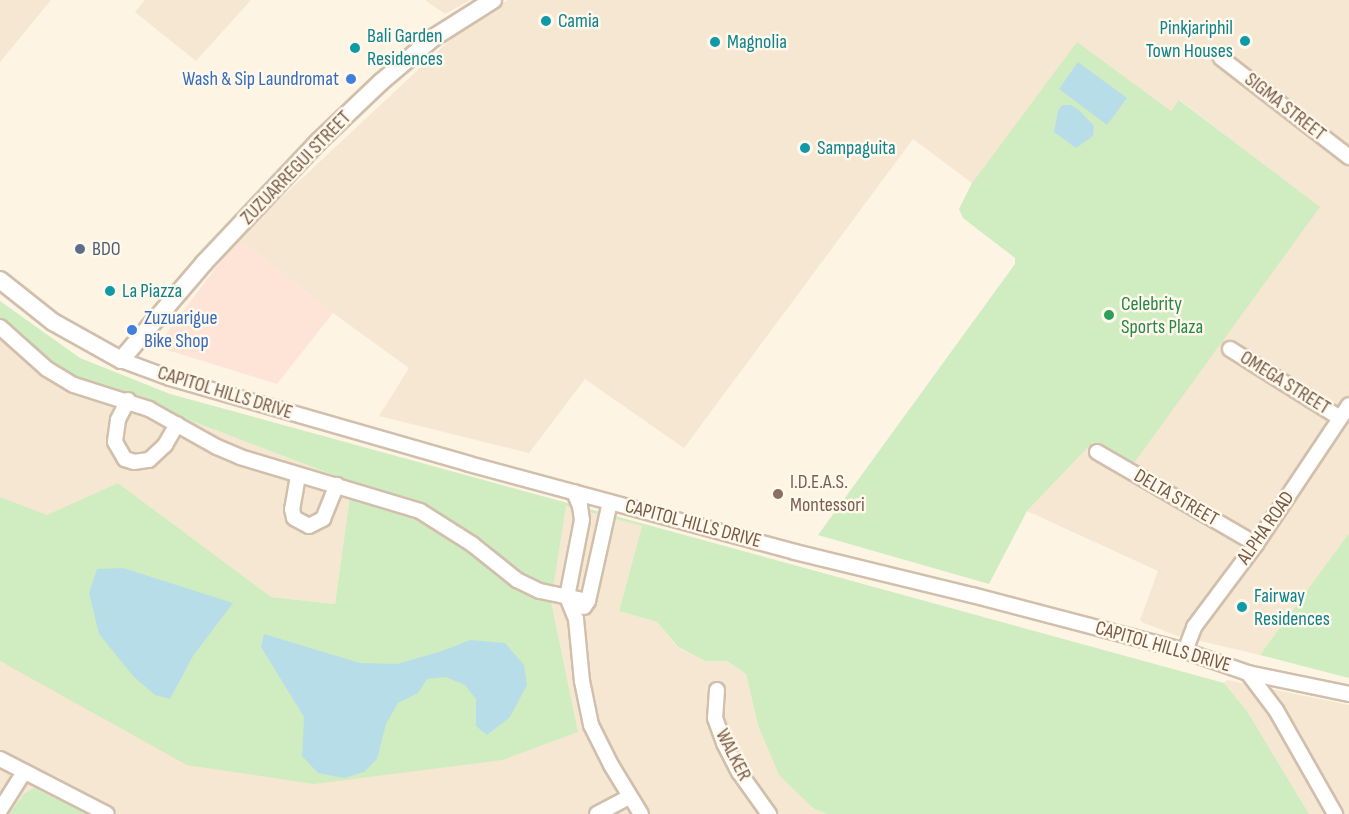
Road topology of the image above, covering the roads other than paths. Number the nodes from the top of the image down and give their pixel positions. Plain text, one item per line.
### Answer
1 (493, 0) edge
2 (1221, 57) dead end
3 (1349, 156) edge
4 (0, 280) edge
5 (0, 327) edge
6 (1230, 349) dead end
7 (121, 360) junction
8 (128, 400) junction
9 (1349, 405) edge
10 (1340, 418) junction
11 (177, 424) junction
12 (1097, 452) dead end
13 (298, 476) junction
14 (337, 485) junction
15 (574, 492) junction
16 (610, 501) junction
17 (1256, 544) junction
18 (567, 597) junction
19 (588, 601) junction
20 (576, 620) junction
21 (1185, 651) junction
22 (1248, 673) junction
23 (717, 690) dead end
24 (1349, 694) edge
25 (0, 759) edge
26 (24, 772) junction
27 (629, 797) junction
28 (0, 810) edge
29 (107, 814) edge
30 (597, 814) edge
31 (641, 814) edge
32 (769, 814) edge
33 (1335, 814) edge

1 - 7 street, ZUZUARREGUI STREET
2 - 3 street, SIGMA STREET
4 - 7 street, CAPITOL HILLS DRIVE
5 - 8 street
6 - 10 street, OMEGA STREET
7 - 15 street, CAPITOL HILLS DRIVE
8 - 11 street
8 - 11 street
9 - 10 street, ALPHA ROAD
10 - 17 street, ALPHA ROAD
11 - 13 street
12 - 17 street, DELTA STREET
13 - 14 street
13 - 14 street
14 - 18 street
15 - 16 street, CAPITOL HILLS DRIVE
15 - 18 street
16 - 19 street
16 - 21 street, CAPITOL HILLS DRIVE
17 - 21 street, ALPHA ROAD
18 - 19 street
18 - 20 street
19 - 20 street
20 - 27 street
21 - 22 street, CAPITOL HILLS DRIVE
22 - 24 street
22 - 33 street, CAPITOL HILLS DRIVE
23 - 32 street, WALKER
25 - 26 street
26 - 28 street
26 - 29 street
27 - 30 street
27 - 31 street

